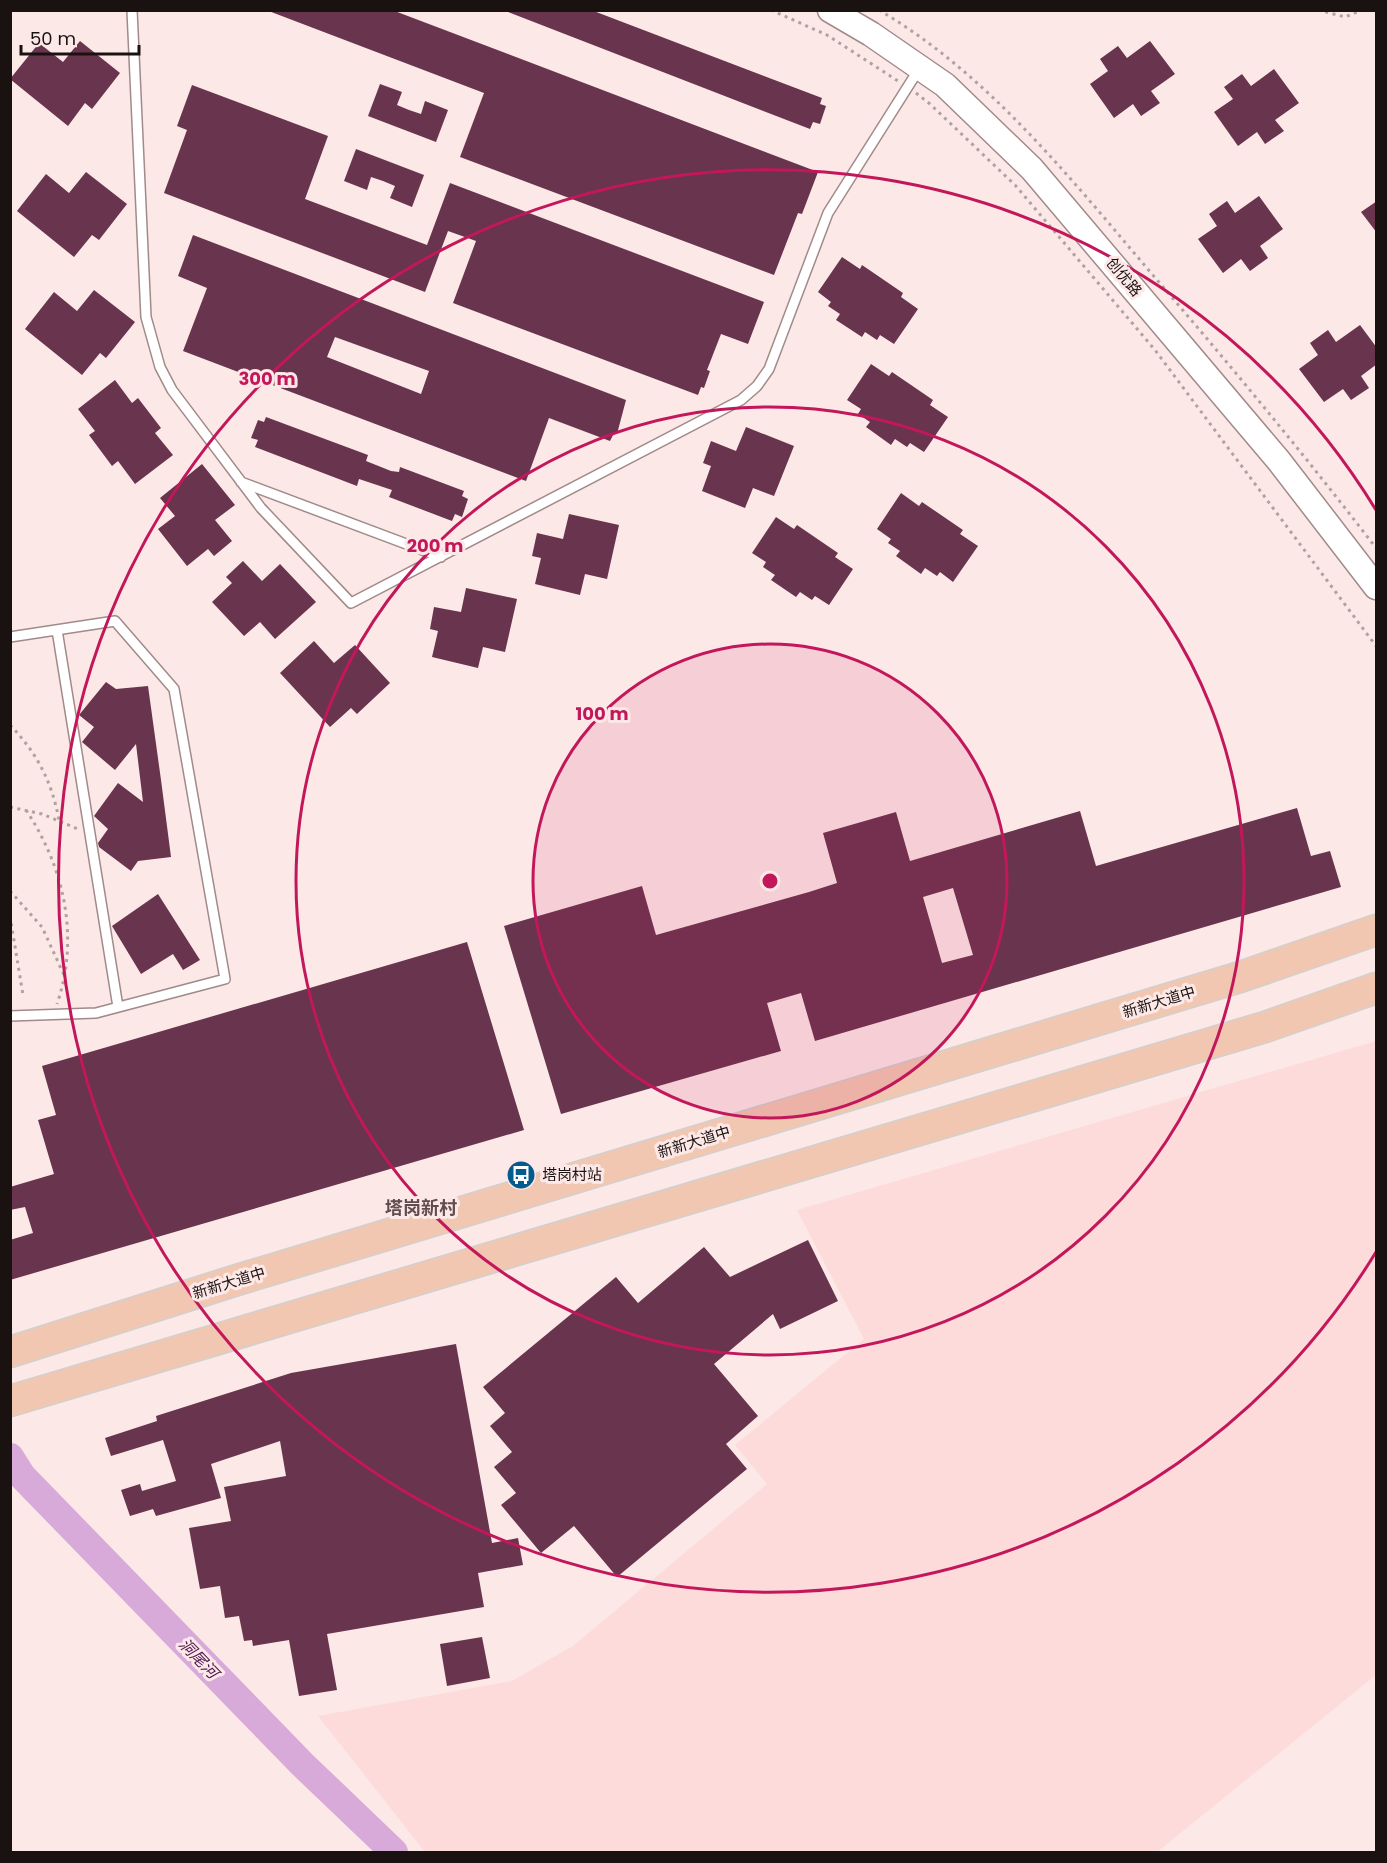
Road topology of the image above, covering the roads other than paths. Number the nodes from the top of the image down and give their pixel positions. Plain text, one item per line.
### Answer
1 (132, 10) edge
2 (830, 10) edge
3 (914, 78) junction
4 (241, 482) junction
5 (441, 557) junction
6 (1377, 587) edge
7 (57, 630) junction
8 (10, 637) edge
9 (1377, 930) edge
10 (1377, 988) edge
11 (118, 1007) junction
12 (10, 1016) edge
13 (10, 1352) edge
14 (10, 1401) edge

1 - 4 lane
2 - 3 street, 创优路
3 - 5 lane
3 - 6 street, 创优路
4 - 5 lane
4 - 5 lane
7 - 8 lane
7 - 11 lane
7 - 11 lane
9 - 13 main road, 新新大道中
10 - 14 main road
11 - 12 lane

